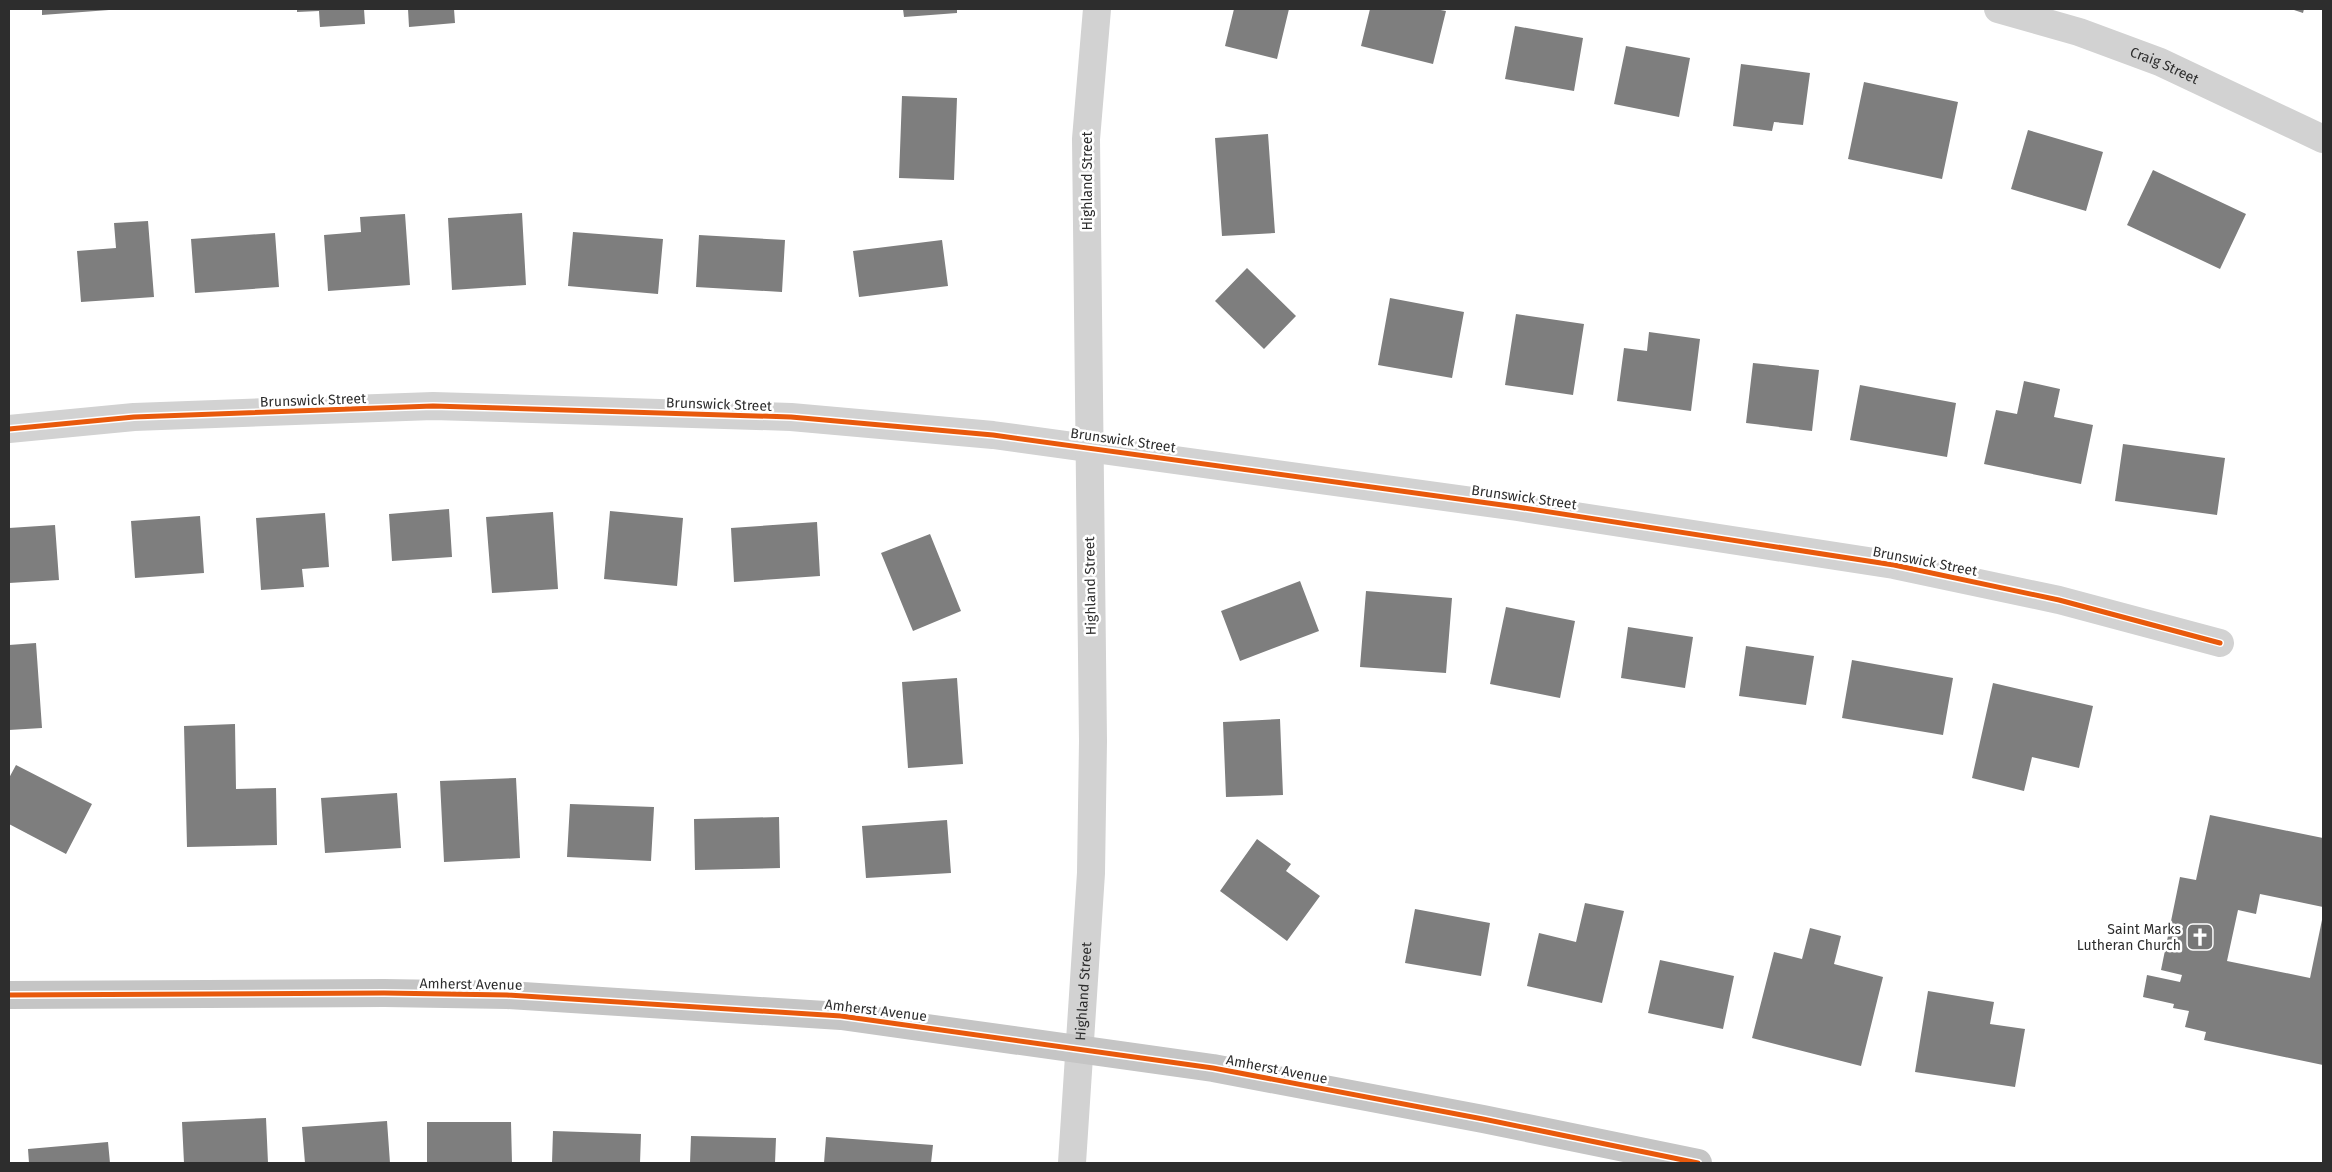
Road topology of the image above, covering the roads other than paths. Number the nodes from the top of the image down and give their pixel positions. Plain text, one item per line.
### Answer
1 (1097, 9) edge
2 (1998, 9) edge
3 (2323, 139) edge
4 (9, 429) edge
5 (1088, 447) junction
6 (2220, 643) dead end
7 (9, 995) edge
8 (1080, 1050) junction
9 (1072, 1163) edge
10 (1698, 1163) edge

1 - 5 street, Highland Street
2 - 3 street, Craig Street
4 - 5 street, Brunswick Street
5 - 6 street, Brunswick Street
5 - 8 street, Highland Street
7 - 8 main road, Amherst Avenue
8 - 9 street, Highland Street
8 - 10 main road, Amherst Avenue

